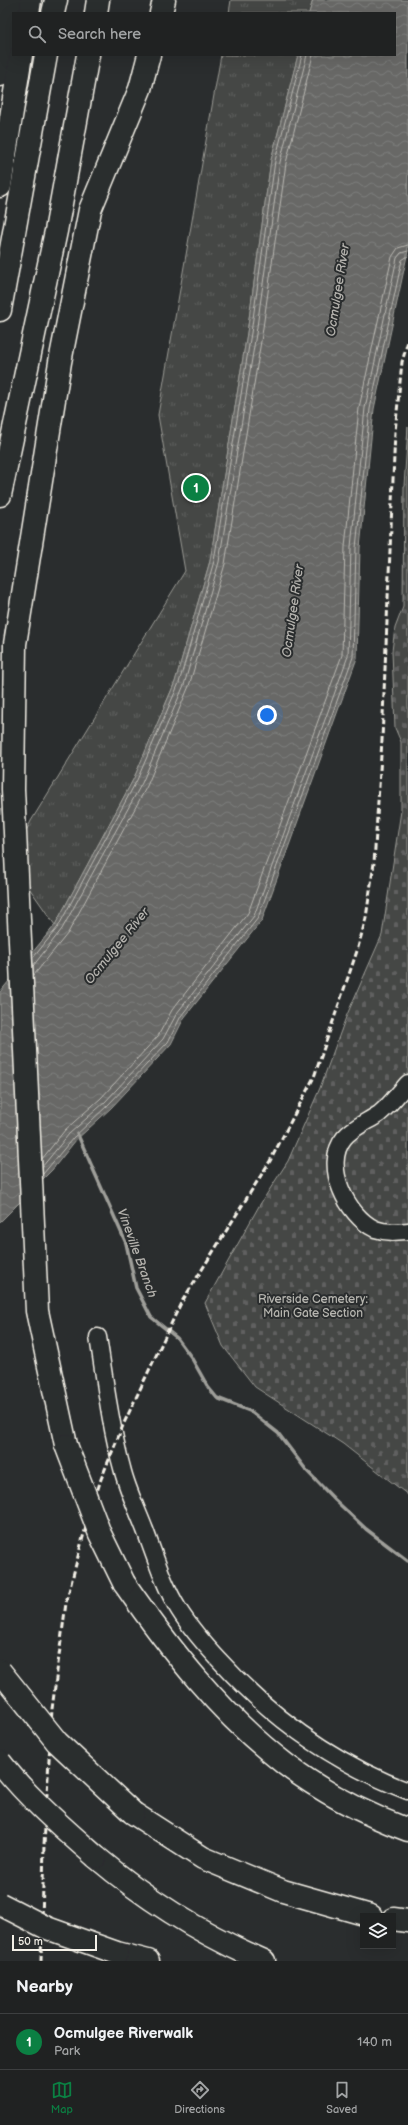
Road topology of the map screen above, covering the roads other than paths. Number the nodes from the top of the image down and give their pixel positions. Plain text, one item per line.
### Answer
1 (10, 0) edge
2 (30, 0) edge
3 (56, 0) edge
4 (98, 0) edge
5 (164, 0) edge
6 (28, 12) edge
7 (53, 12) edge
8 (96, 12) edge
9 (161, 12) edge
10 (21, 56) edge
11 (46, 56) edge
12 (88, 56) edge
13 (149, 56) edge
14 (0, 75) edge
15 (0, 186) edge
16 (0, 310) edge
17 (0, 495) edge
18 (408, 1083) edge
19 (408, 1230) edge
20 (98, 1337) dead end
21 (0, 1671) edge
22 (0, 1762) edge
23 (408, 1791) edge
24 (408, 1830) edge
25 (0, 1904) edge
26 (360, 1913) edge
27 (396, 1919) edge
28 (408, 1921) edge
29 (148, 1961) edge
30 (264, 1961) edge

1 - 14 highway
2 - 6 highway
3 - 7 highway
4 - 8 highway
5 - 9 highway
10 - 15 highway
11 - 16 highway
12 - 17 highway
13 - 24 highway, bridge
18 - 19 street
20 - 23 street
21 - 26 highway, bridge
22 - 30 highway, bridge
25 - 29 highway, bridge
27 - 28 highway

